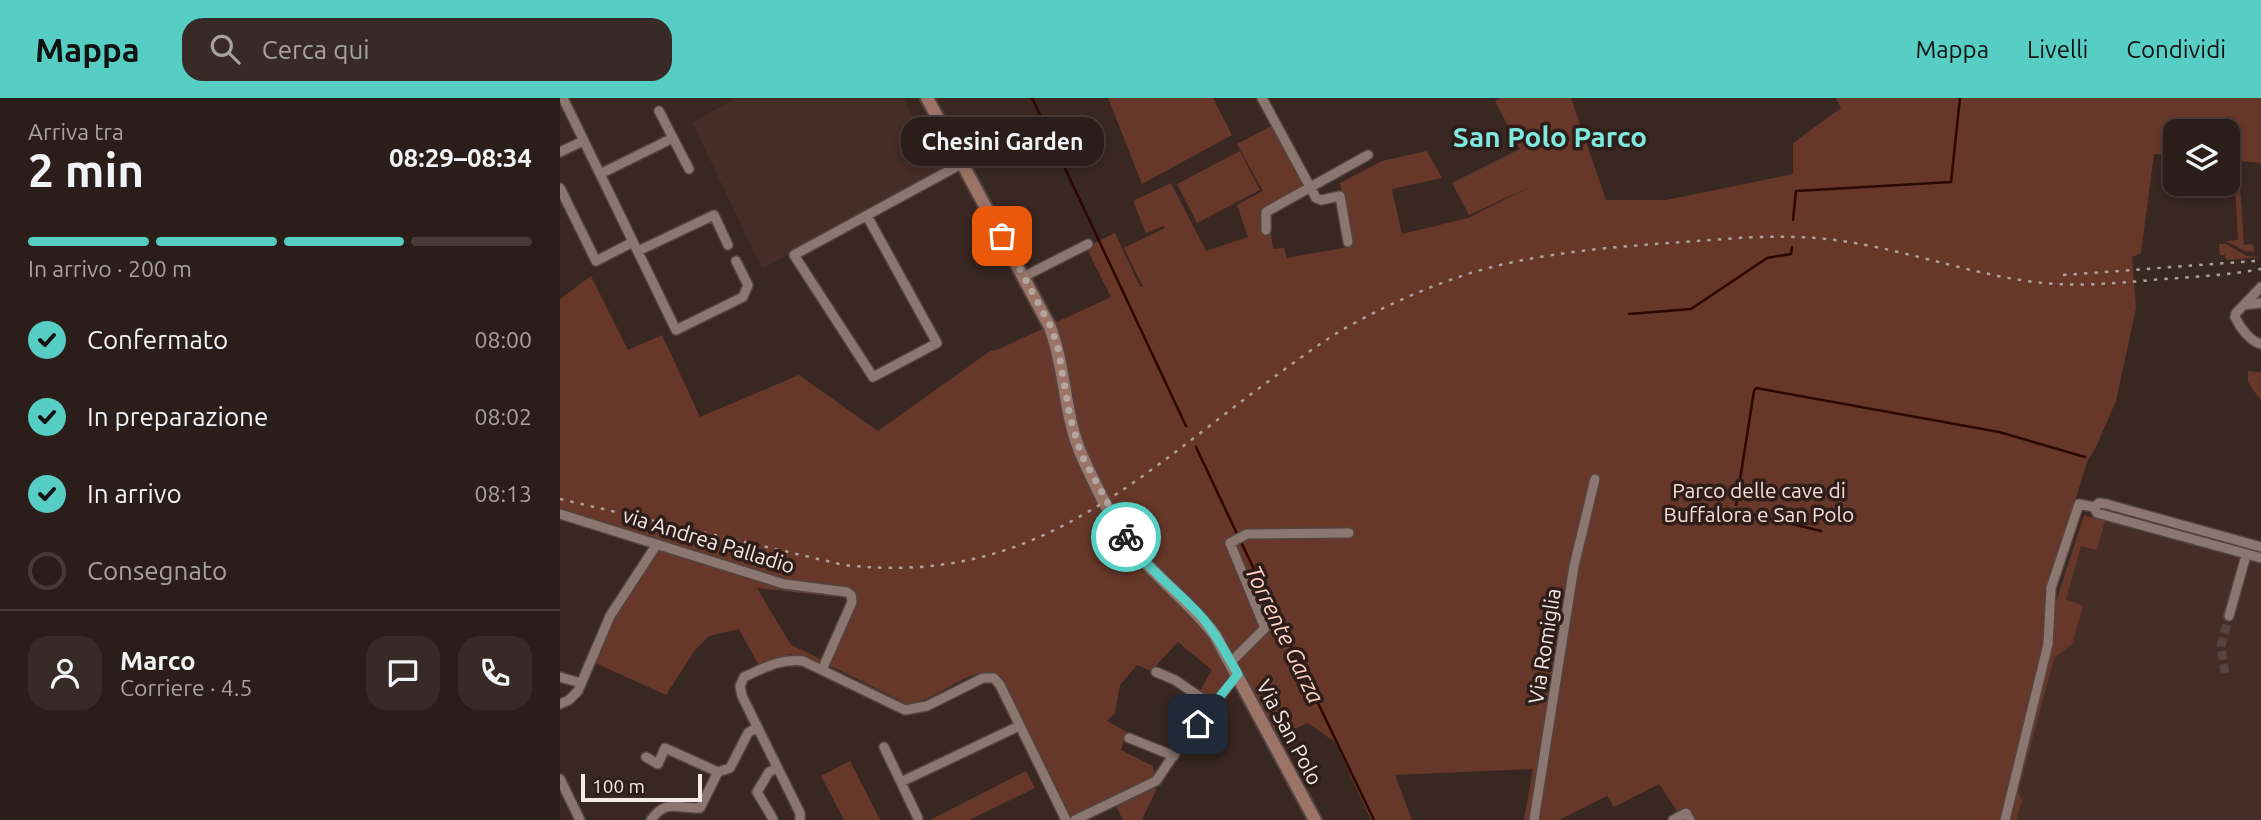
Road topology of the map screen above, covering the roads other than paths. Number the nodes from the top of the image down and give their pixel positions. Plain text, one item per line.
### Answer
1 (563, 98) edge
2 (927, 98) edge
3 (1262, 98) edge
4 (659, 111) dead end
5 (673, 138) junction
6 (583, 141) junction
7 (560, 152) edge
8 (1368, 155) dead end
9 (962, 163) junction
10 (689, 169) dead end
11 (600, 174) junction
12 (560, 188) edge
13 (1309, 188) junction
14 (867, 216) junction
15 (1266, 230) dead end
16 (1348, 242) dead end
17 (1088, 244) dead end
18 (728, 245) dead end
19 (636, 247) junction
20 (736, 261) dead end
21 (1023, 277) junction
22 (2261, 287) edge
23 (2261, 303) edge
24 (2244, 305) junction
25 (2261, 344) edge
26 (1595, 479) dead end
27 (2094, 507) junction
28 (560, 514) edge
29 (2138, 514) junction
30 (2110, 517) junction
31 (1349, 533) dead end
32 (2212, 534) junction
33 (2203, 542) junction
34 (657, 544) junction
35 (2261, 547) edge
36 (2261, 558) edge
37 (2245, 559) dead end
38 (2229, 616) tunnel mouth
39 (1231, 662) junction
40 (822, 670) junction
41 (1156, 672) dead end
42 (1238, 674) junction
43 (560, 677) edge
44 (581, 683) junction
45 (560, 704) edge
46 (1213, 706) junction
47 (1019, 726) junction
48 (757, 727) junction
49 (1129, 738) dead end
50 (884, 747) dead end
51 (1174, 756) junction
52 (646, 757) dead end
53 (777, 768) junction
54 (718, 772) junction
55 (560, 779) edge
56 (901, 782) junction
57 (1688, 817) edge
58 (801, 818) edge
59 (918, 818) edge
60 (773, 819) edge
61 (580, 820) edge
62 (651, 820) edge
63 (1066, 820) edge
64 (1075, 820) edge
65 (1315, 820) edge
66 (1534, 820) edge
67 (1673, 820) edge
68 (2005, 820) edge

1 - 6 street
2 - 9 main road, Via San Polo
3 - 13 street
4 - 5 street
5 - 10 street
5 - 11 street
6 - 7 street
6 - 11 street
8 - 13 street
9 - 14 street
9 - 21 main road, Via San Polo
11 - 19 street
12 - 19 street
13 - 15 street
13 - 16 street
14 - 14 street
17 - 21 street
18 - 19 street
19 - 20 street
21 - 39 main road, Via San Polo
22 - 24 street
23 - 24 street
24 - 25 street
26 - 66 street, Via Romiglia
27 - 29 street
27 - 30 street
27 - 68 street
28 - 34 street, via Andrea Palladio
29 - 30 street
29 - 32 street
30 - 33 street
31 - 39 street
32 - 33 street
32 - 35 street
33 - 36 street
34 - 40 street, via Andrea Palladio
34 - 44 street, via Andrea Palladio
37 - 38 street
39 - 42 main road, Via San Polo
40 - 47 street
40 - 48 street
41 - 46 street
42 - 46 street
42 - 65 main road, Via San Polo
43 - 44 street
44 - 45 street, via Andrea Palladio
46 - 51 street
47 - 56 street
47 - 63 street
48 - 53 street
48 - 54 street
49 - 51 street
50 - 56 street
51 - 64 street
52 - 54 street
53 - 58 street
53 - 60 street
54 - 62 street
55 - 61 street
56 - 59 street
57 - 67 street

